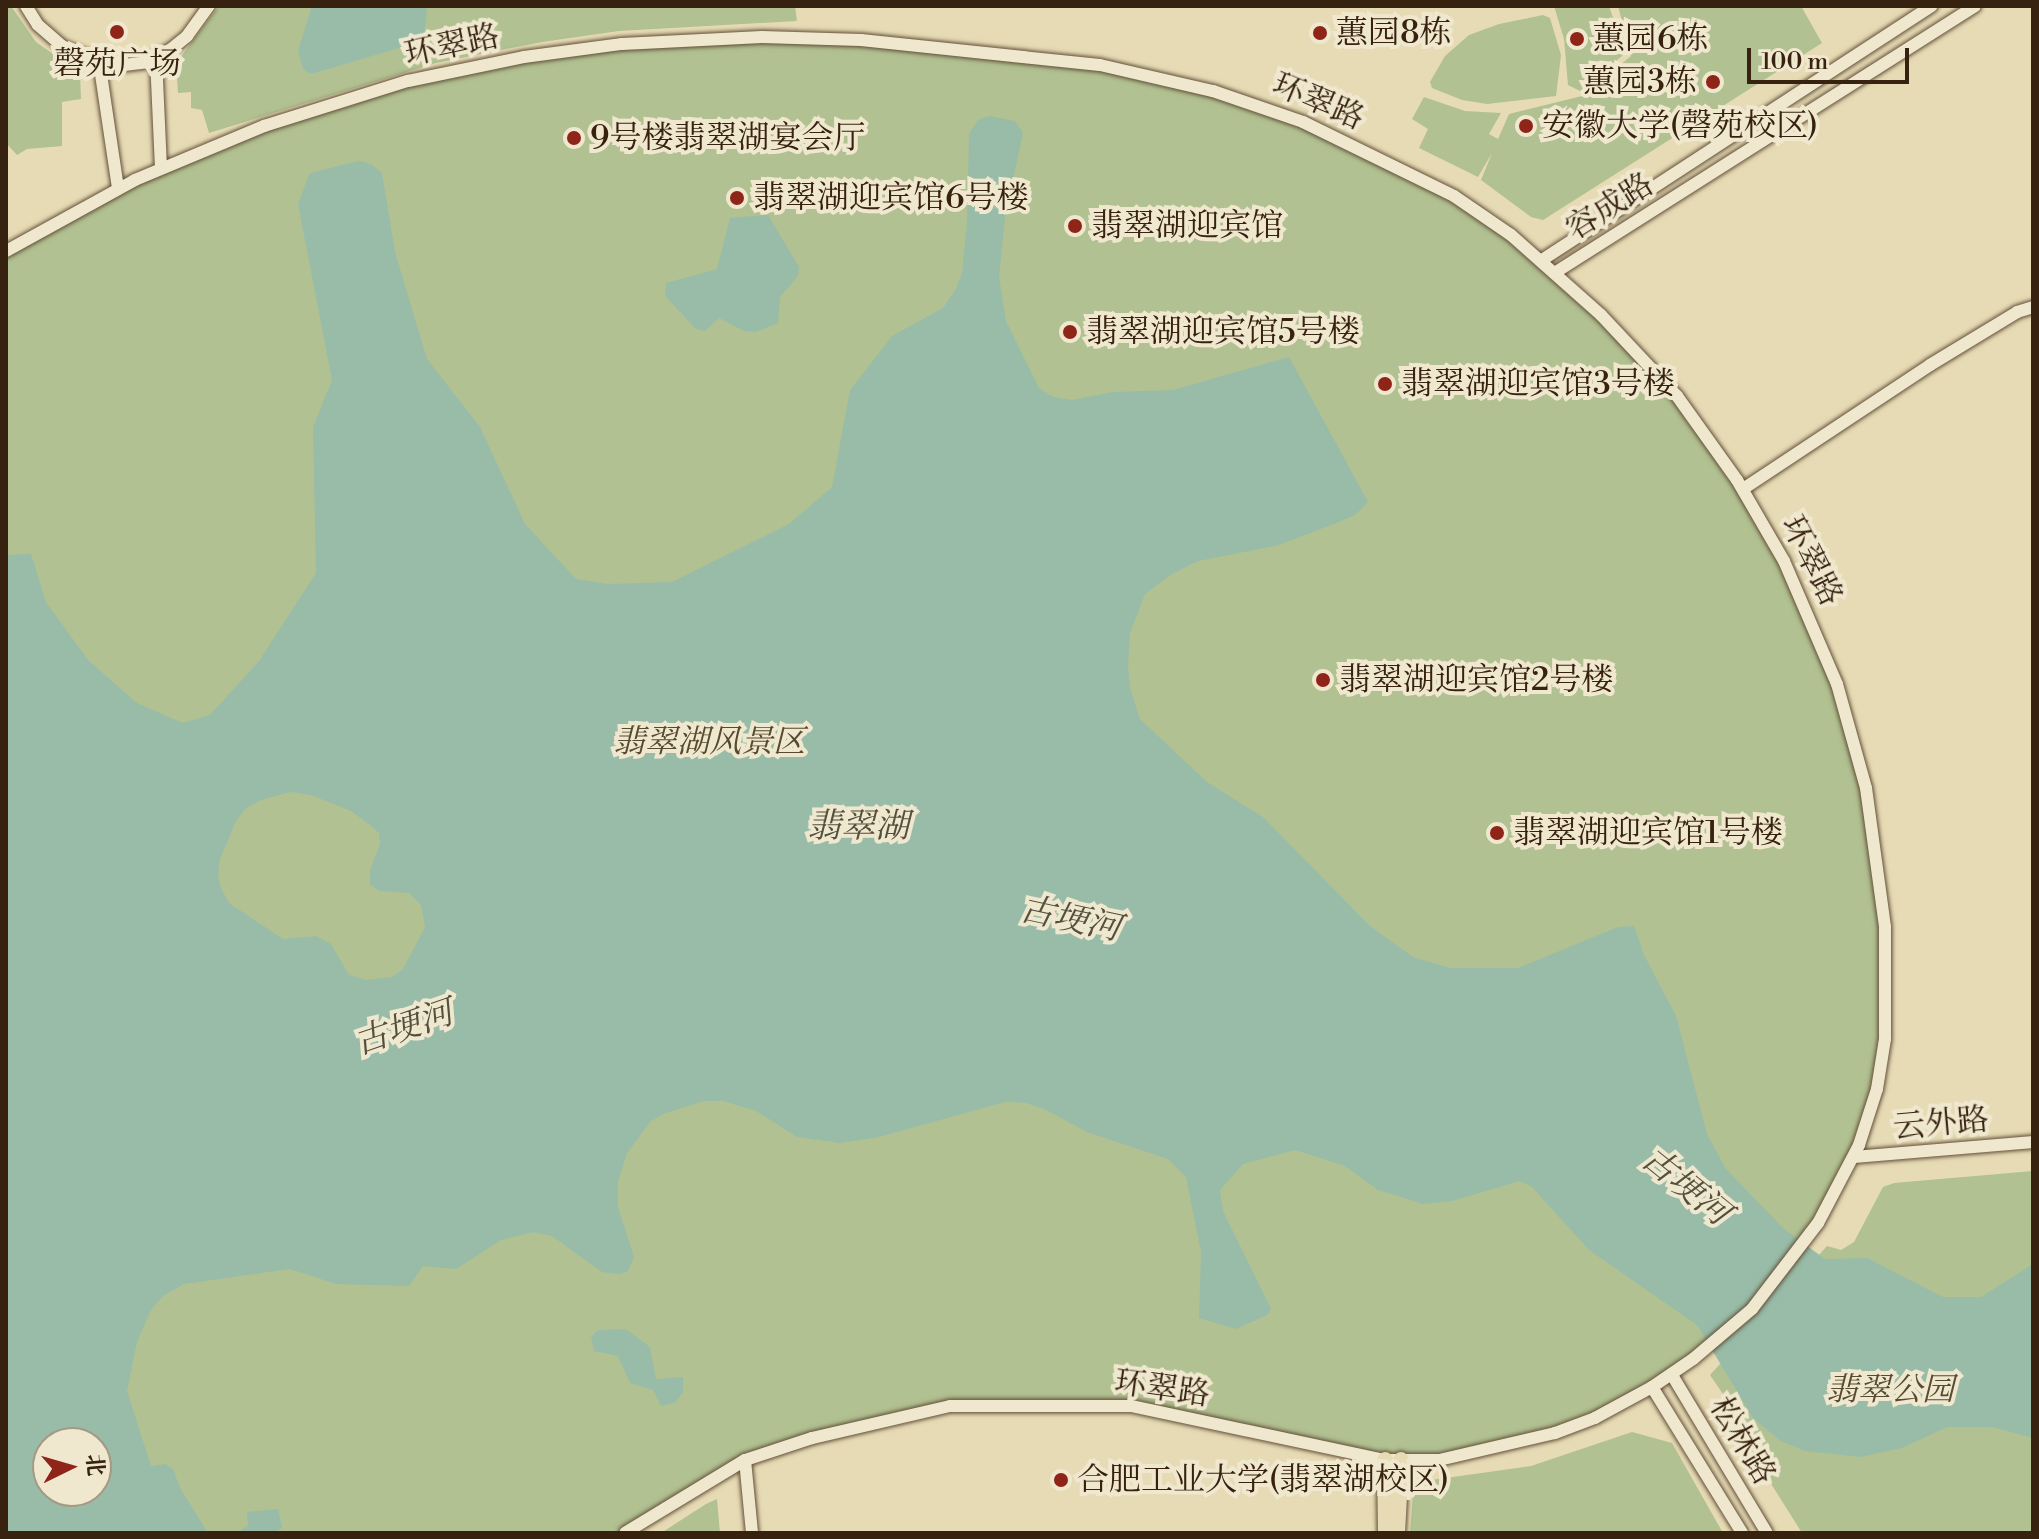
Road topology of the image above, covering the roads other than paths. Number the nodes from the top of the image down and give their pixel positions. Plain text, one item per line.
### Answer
1 (26, 6) edge
2 (209, 6) edge
3 (1932, 6) edge
4 (1975, 6) edge
5 (156, 58) junction
6 (99, 61) junction
7 (161, 168) junction
8 (118, 188) junction
9 (6, 251) edge
10 (1542, 260) junction
11 (1556, 272) junction
12 (2033, 307) edge
13 (1743, 489) junction
14 (2033, 1142) edge
15 (1854, 1157) junction
16 (1672, 1375) junction
17 (1652, 1387) junction
18 (745, 1460) junction
19 (1393, 1460) junction
20 (625, 1533) edge
21 (752, 1533) edge
22 (1386, 1533) edge
23 (1397, 1533) edge
24 (1742, 1533) edge
25 (1767, 1533) edge

1 - 6 street
2 - 5 street
3 - 10 street, 容成路
4 - 11 street, 容成路
5 - 6 street
5 - 7 street
6 - 8 street
7 - 8 street, 环翠路
7 - 10 street, 环翠路
8 - 9 street, 环翠路
10 - 11 street, 环翠路
11 - 13 street, 环翠路
12 - 13 street
13 - 15 street, 环翠路
14 - 15 street, 云外路
15 - 16 street, 环翠路
16 - 17 street, 环翠路
16 - 25 street, 松林路
17 - 19 street, 环翠路
17 - 24 street, 松林路
18 - 19 street, 环翠路
18 - 20 street, 环翠路
18 - 21 street
19 - 22 main road
19 - 23 main road

